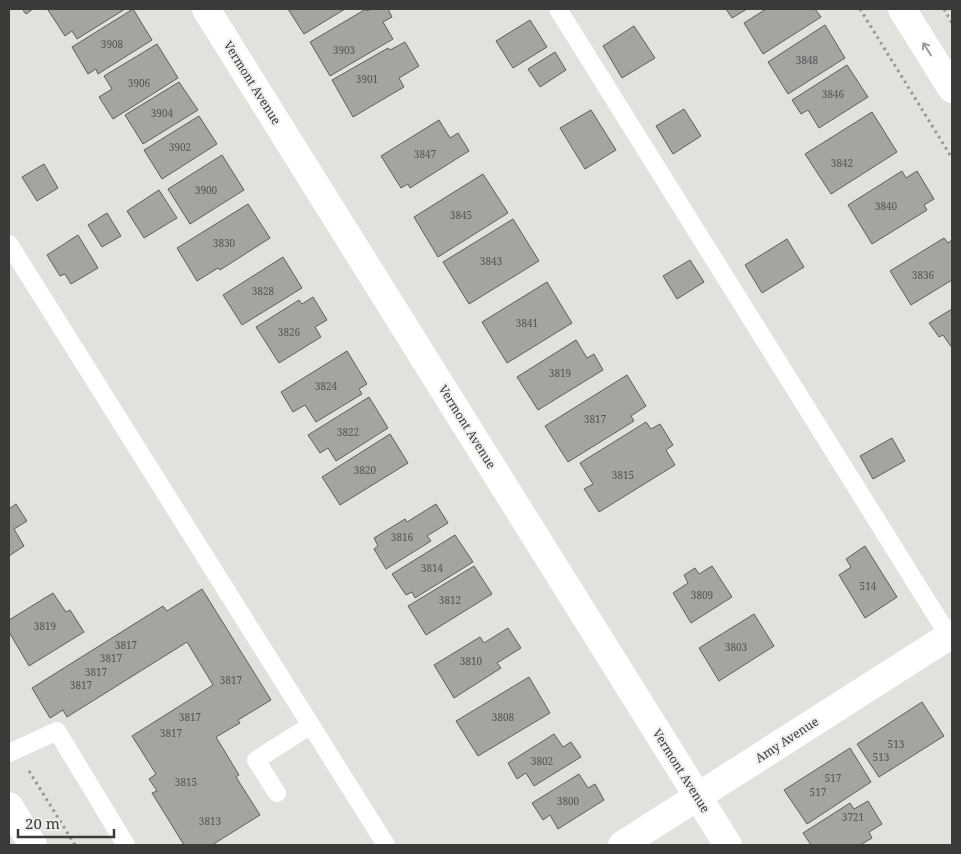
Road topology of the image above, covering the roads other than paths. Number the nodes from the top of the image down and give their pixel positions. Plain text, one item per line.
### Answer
1 (206, 9) edge
2 (558, 9) edge
3 (902, 9) edge
4 (952, 89) edge
5 (9, 244) edge
6 (951, 637) edge
7 (311, 725) junction
8 (12, 751) edge
9 (277, 793) dead end
10 (698, 797) junction
11 (9, 806) edge
12 (33, 845) edge
13 (126, 845) edge
14 (386, 845) edge
15 (622, 845) edge
16 (728, 845) edge

1 - 10 street, Vermont Avenue
2 - 6 lane
4 -> 3 street
5 - 7 lane
6 - 10 street, Amy Avenue
7 - 9 lane
7 - 14 lane
8 - 13 lane
10 - 15 street, Amy Avenue
10 - 16 street, Vermont Avenue
11 - 12 street

